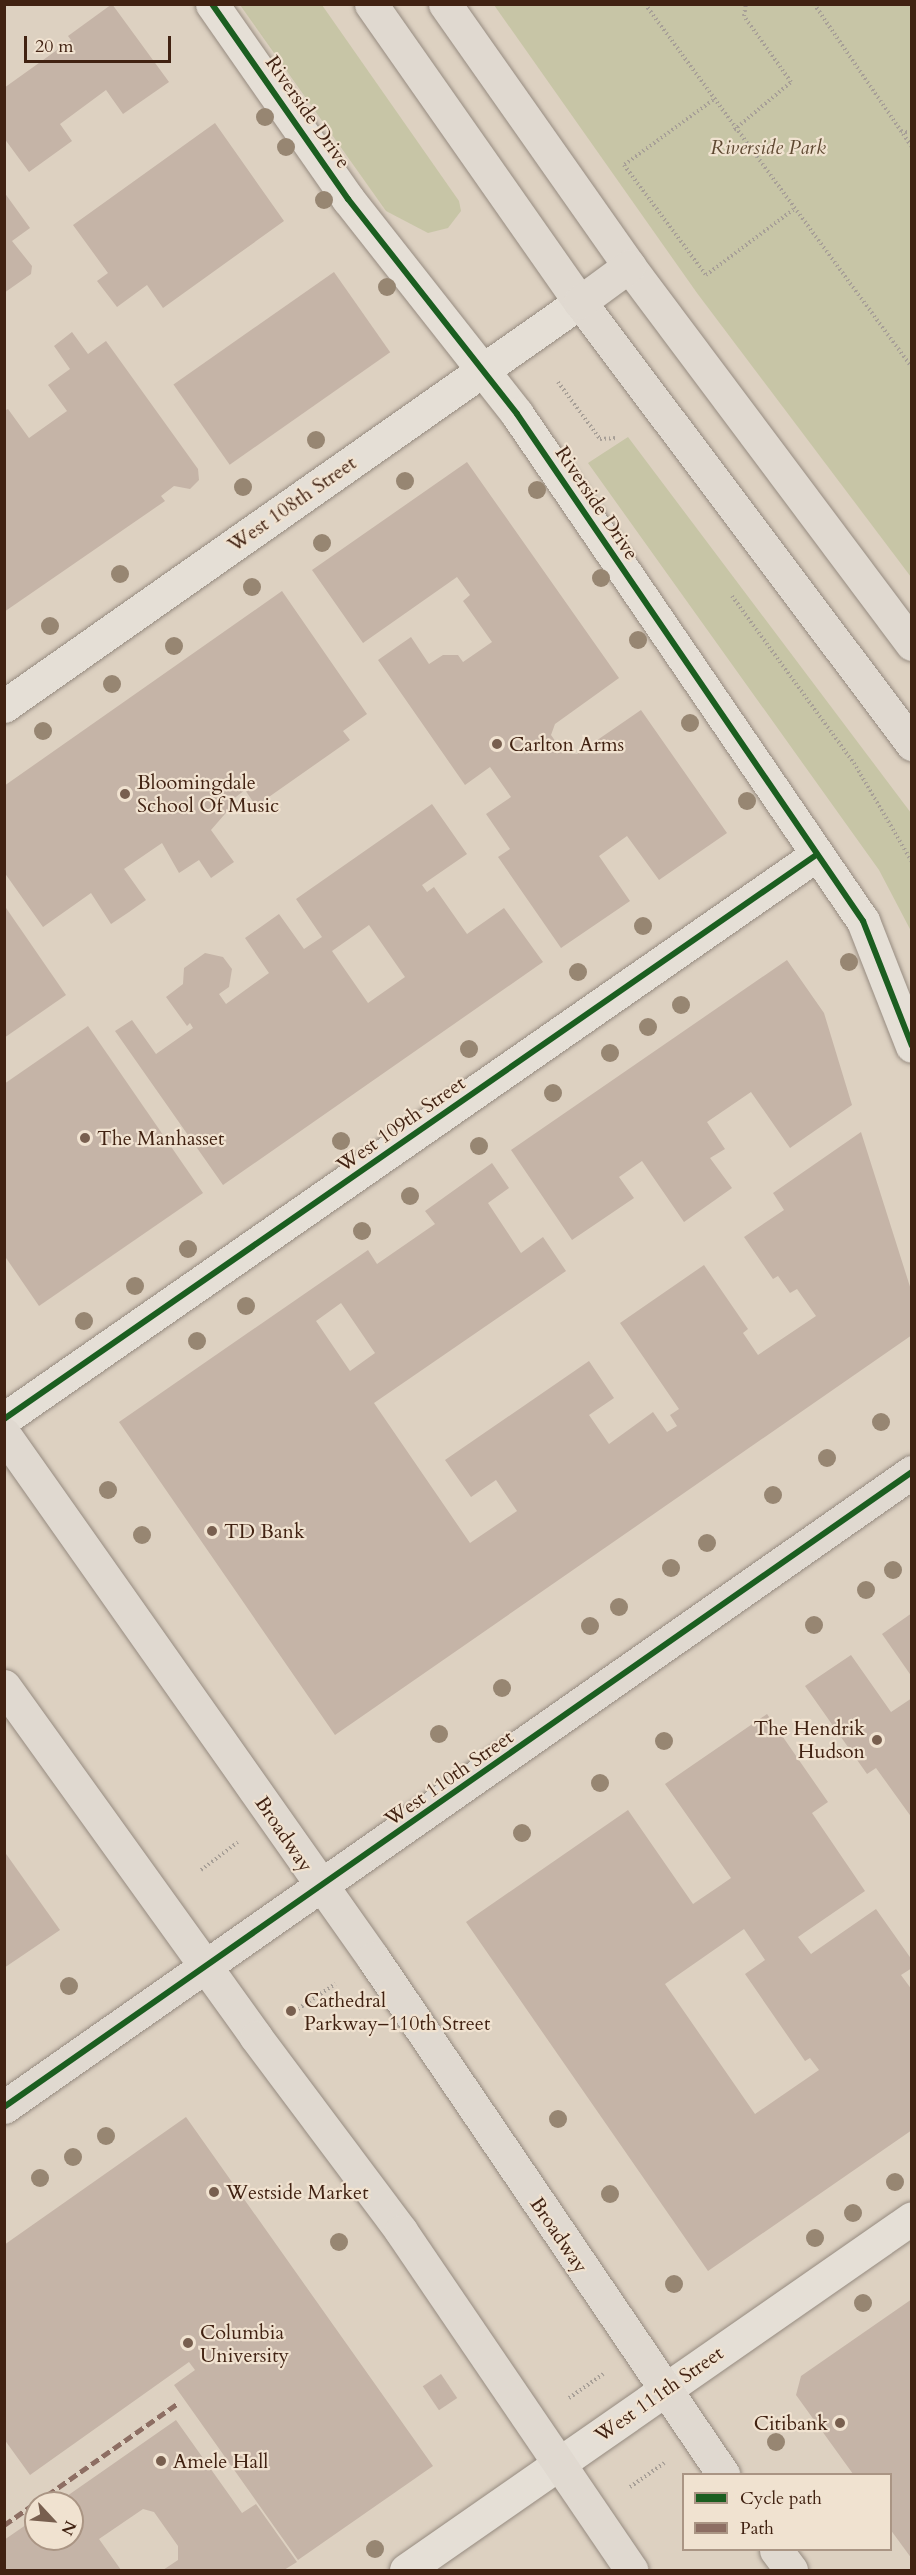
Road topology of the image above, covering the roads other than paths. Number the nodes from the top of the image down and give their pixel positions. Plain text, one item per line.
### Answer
1 (212, 4) edge
2 (371, 4) edge
3 (445, 4) edge
4 (629, 266) junction
5 (580, 302) junction
6 (485, 370) junction
7 (912, 644) edge
8 (4, 706) edge
9 (912, 744) edge
10 (816, 855) junction
11 (912, 1046) edge
12 (4, 1419) edge
13 (4, 1434) edge
14 (912, 1472) edge
15 (4, 1686) edge
16 (320, 1888) junction
17 (207, 1969) junction
18 (4, 2107) edge
19 (912, 2218) edge
20 (664, 2390) junction
21 (560, 2463) junction
22 (722, 2473) edge
23 (777, 2551) edge
24 (406, 2571) edge
25 (632, 2571) edge
26 (791, 2571) edge

1 - 6 street, Riverside Drive
2 - 5 main road
3 - 4 main road
4 - 5 main road
4 - 7 main road
5 - 6 street, West 108th Street
5 - 9 main road
6 - 8 street, West 108th Street
6 - 10 street, Riverside Drive
10 - 11 street, Riverside Drive
10 - 12 street, West 109th Street
13 - 16 main road, Broadway
14 - 16 main road, West 110th Street
15 - 17 main road
16 - 17 main road, West 110th Street
16 - 20 main road, Broadway
17 - 18 main road, West 110th Street
17 - 21 main road
19 - 20 street, West 111th Street
20 - 21 street, West 111th Street
20 - 22 main road, Broadway
21 - 24 street, West 111th Street
21 - 25 main road
23 - 26 main road

